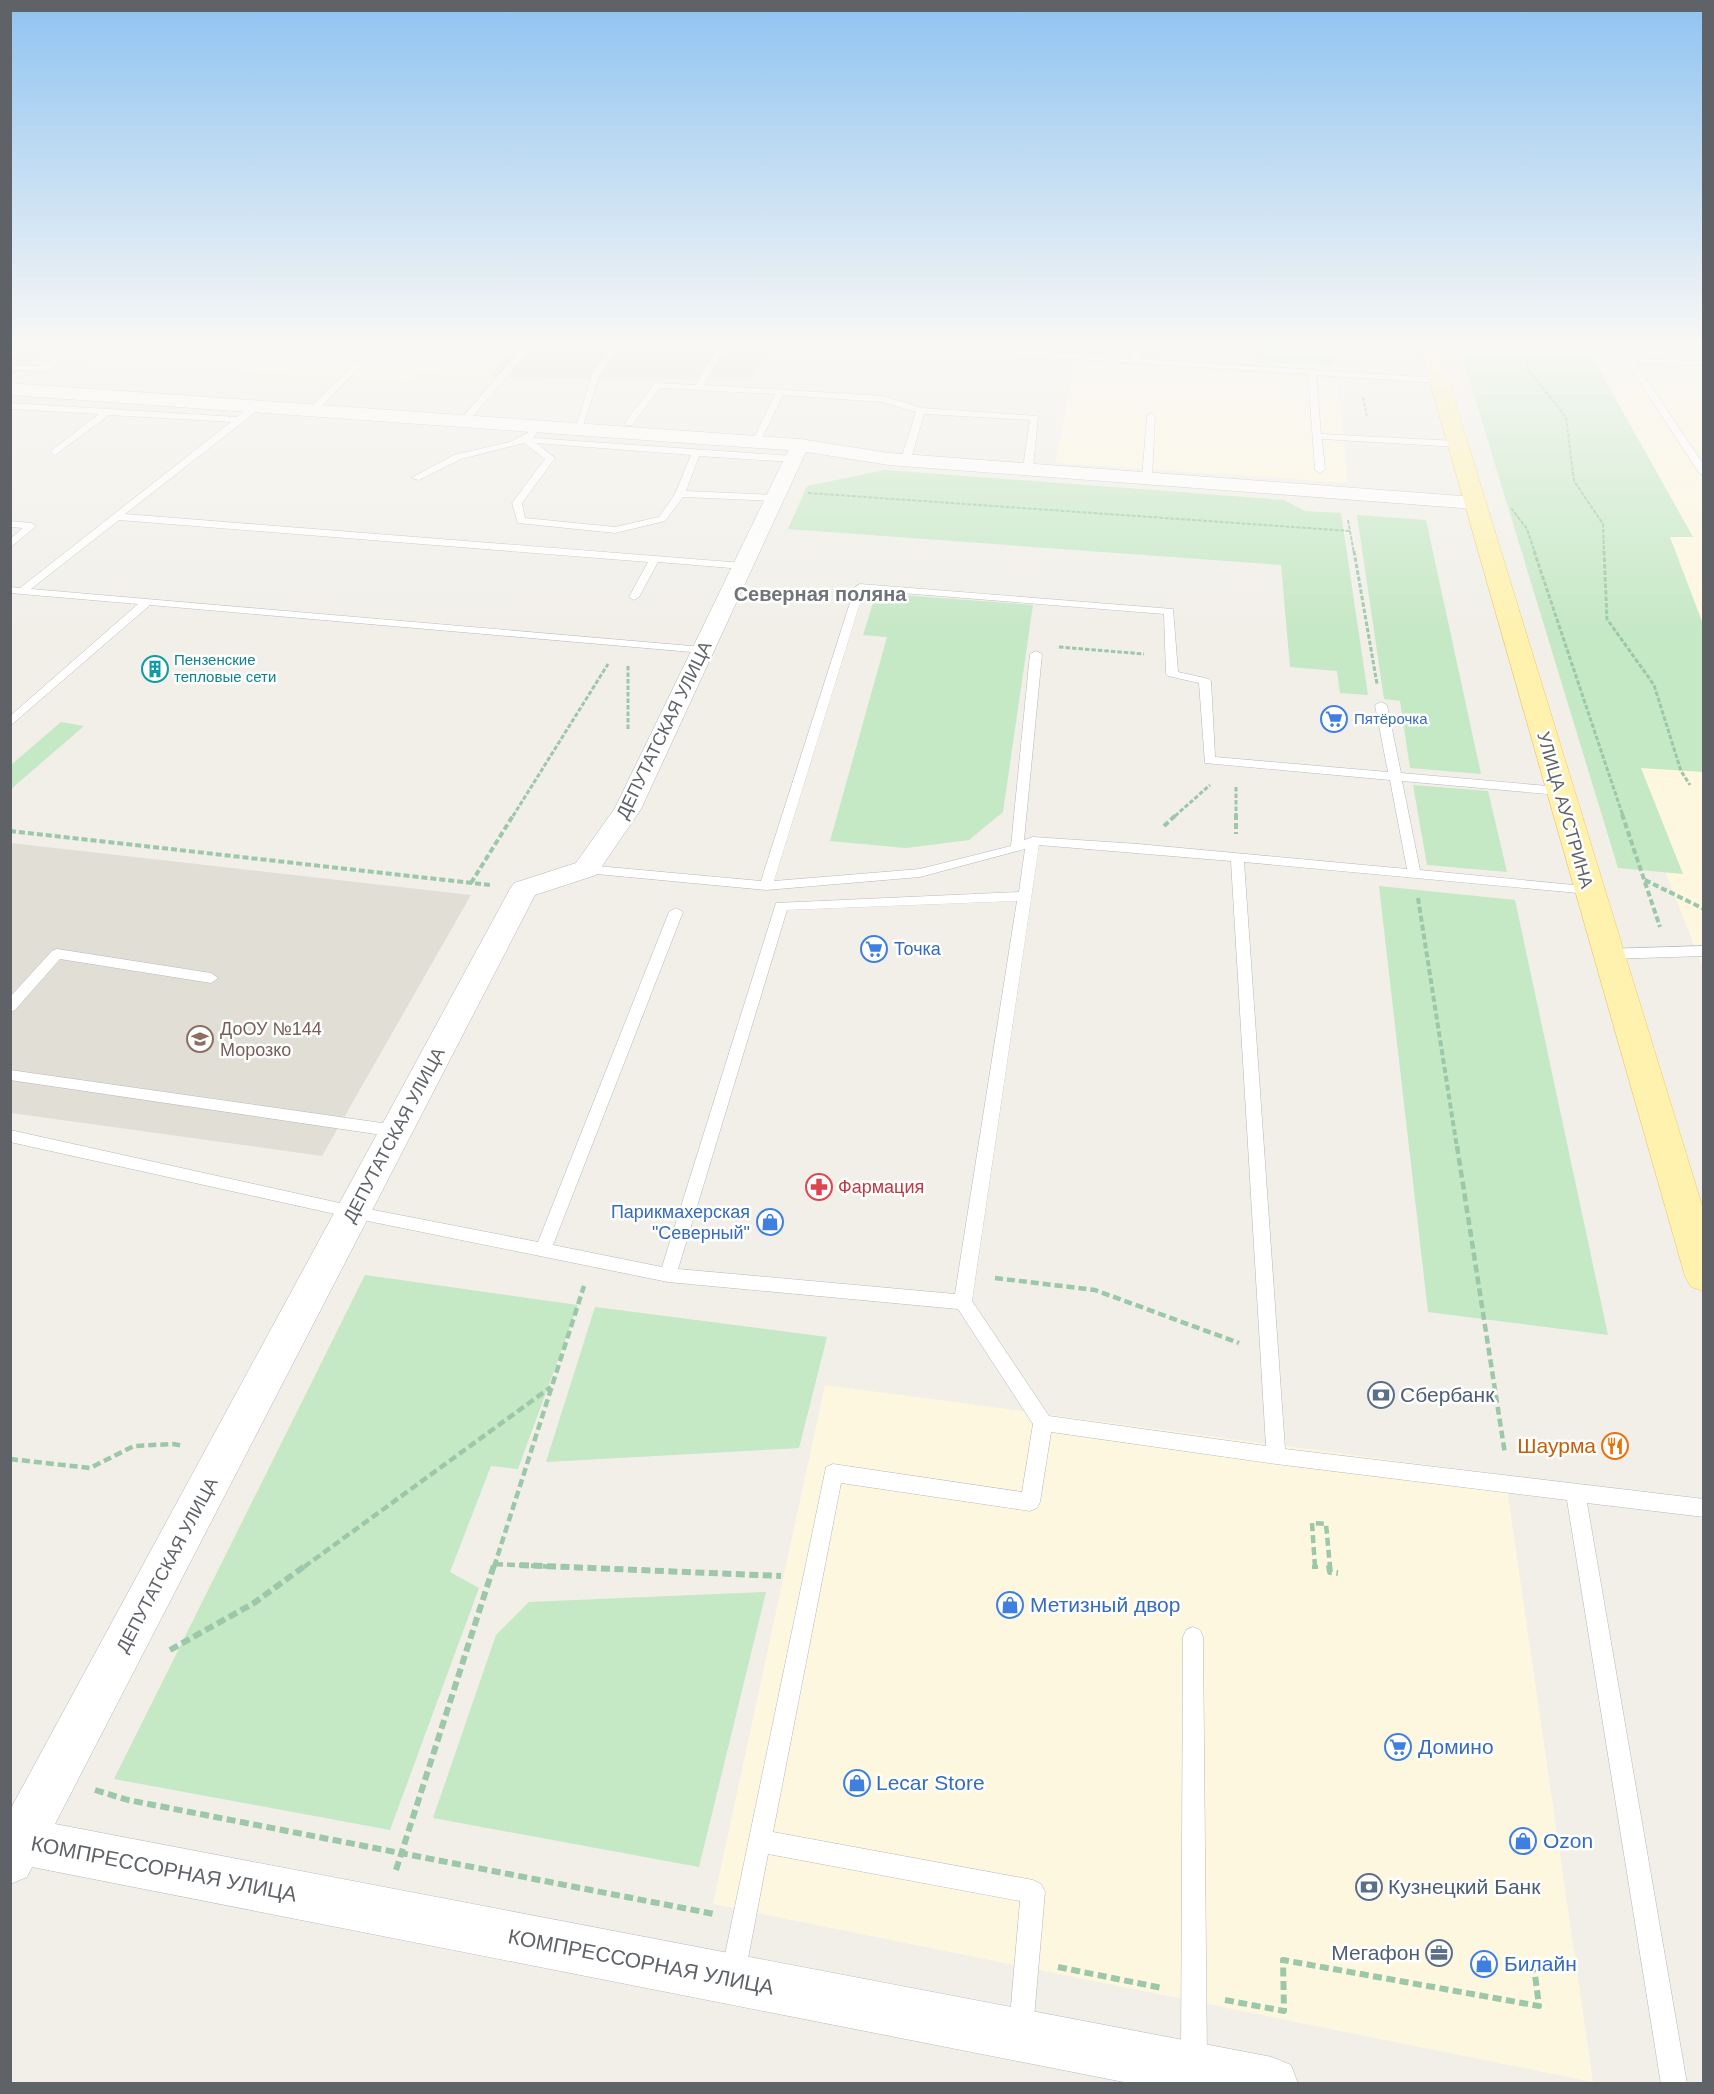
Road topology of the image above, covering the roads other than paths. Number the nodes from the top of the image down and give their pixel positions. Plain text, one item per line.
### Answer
1 (70, 441) edge
2 (214, 441) edge
3 (508, 441) edge
4 (538, 441) edge
5 (596, 441) edge
6 (738, 441) edge
7 (912, 441) edge
8 (1032, 441) edge
9 (1149, 441) edge
10 (1318, 441) edge
11 (1400, 441) edge
12 (1456, 441) edge
13 (1682, 441) edge
14 (756, 442) joint
15 (1457, 444) junction
16 (55, 452) dead end
17 (797, 452) junction
18 (696, 453) junction
19 (906, 459) junction
20 (1028, 468) junction
21 (1320, 470) dead end
22 (1704, 473) edge
23 (416, 478) dead end
24 (1147, 478) junction
25 (680, 494) junction
26 (775, 498) junction
27 (1474, 503) junction
28 (120, 517) junction
29 (10, 524) edge
30 (10, 545) edge
31 (655, 559) junction
32 (743, 566) junction
33 (16, 591) edge
34 (634, 597) dead end
35 (147, 602) junction
36 (703, 651) junction
37 (1036, 654) dead end
38 (1380, 705) road end
39 (10, 723) edge
40 (1395, 776) junction
41 (1559, 790) junction
42 (1033, 841) junction
43 (1017, 848) junction
44 (1236, 857) junction
45 (586, 869) junction
46 (1414, 873) junction
47 (766, 886) junction
48 (1589, 890) junction
49 (1025, 896) junction
50 (676, 912) dead end
51 (1704, 951) edge
52 (1608, 954) junction
53 (211, 978) dead end
54 (10, 1007) edge
55 (10, 1075) edge
56 (396, 1131) junction
57 (10, 1136) edge
58 (353, 1212) junction
59 (543, 1250) junction
60 (1702, 1263) edge
61 (668, 1275) junction
62 (963, 1302) junction
63 (1043, 1423) junction
64 (1276, 1456) junction
65 (1576, 1494) junction
66 (1704, 1508) edge
67 (1193, 1637) dead end
68 (759, 1841) junction
69 (14, 1847) edge
70 (732, 1979) junction
71 (1021, 2035) junction
72 (1194, 2076) edge
73 (1272, 2084) edge
74 (1674, 2084) edge

1 - 16 lane
2 - 28 lane
3 - 23 lane
4 - 25 lane
5 - 18 lane
6 - 14 street
7 - 19 lane
8 - 20 lane
9 - 24 lane
10 - 21 lane
11 - 15 lane
12 - 15 main road, УЛИЦА АУСТРИНА
13 - 22 lane
14 - 17 street
15 - 27 main road, УЛИЦА АУСТРИНА
17 - 18 lane
17 - 19 street
17 - 26 street, ДЕПУТАТСКАЯ УЛИЦА
18 - 25 lane
19 - 20 street
20 - 24 street
24 - 27 street
25 - 26 lane
26 - 32 street, ДЕПУТАТСКАЯ УЛИЦА
27 - 41 main road, УЛИЦА АУСТРИНА
28 - 31 lane
28 - 33 lane
29 - 30 lane
31 - 32 lane
31 - 34 lane
32 - 36 street, ДЕПУТАТСКАЯ УЛИЦА
33 - 35 lane
35 - 36 lane
35 - 39 lane
36 - 45 street, ДЕПУТАТСКАЯ УЛИЦА
37 - 43 lane
38 - 40 lane
40 - 41 lane
40 - 46 lane
40 - 47 lane
41 - 48 main road, УЛИЦА АУСТРИНА
42 - 43 lane
42 - 44 lane
42 - 49 lane
43 - 47 lane
44 - 46 lane
44 - 64 lane
45 - 47 lane
45 - 56 street, ДЕПУТАТСКАЯ УЛИЦА
46 - 48 lane
48 - 52 main road, УЛИЦА АУСТРИНА
49 - 61 lane
49 - 62 lane
50 - 59 lane
51 - 52 lane
52 - 60 main road, УЛИЦА АУСТРИНА
53 - 54 lane
55 - 56 lane
56 - 58 street, ДЕПУТАТСКАЯ УЛИЦА
57 - 58 lane
58 - 59 lane
58 - 69 street, ДЕПУТАТСКАЯ УЛИЦА
59 - 61 lane
61 - 62 lane
62 - 63 lane
63 - 64 lane
63 - 68 lane
64 - 65 lane
65 - 66 lane
65 - 74 lane
67 - 72 lane
68 - 70 lane
68 - 71 lane
69 - 70 street, КОМПРЕССОРНАЯ УЛИЦА
70 - 71 street, КОМПРЕССОРНАЯ УЛИЦА
71 - 72 street, КОМПРЕССОРНАЯ УЛИЦА
72 - 73 street, КОМПРЕССОРНАЯ УЛИЦА

